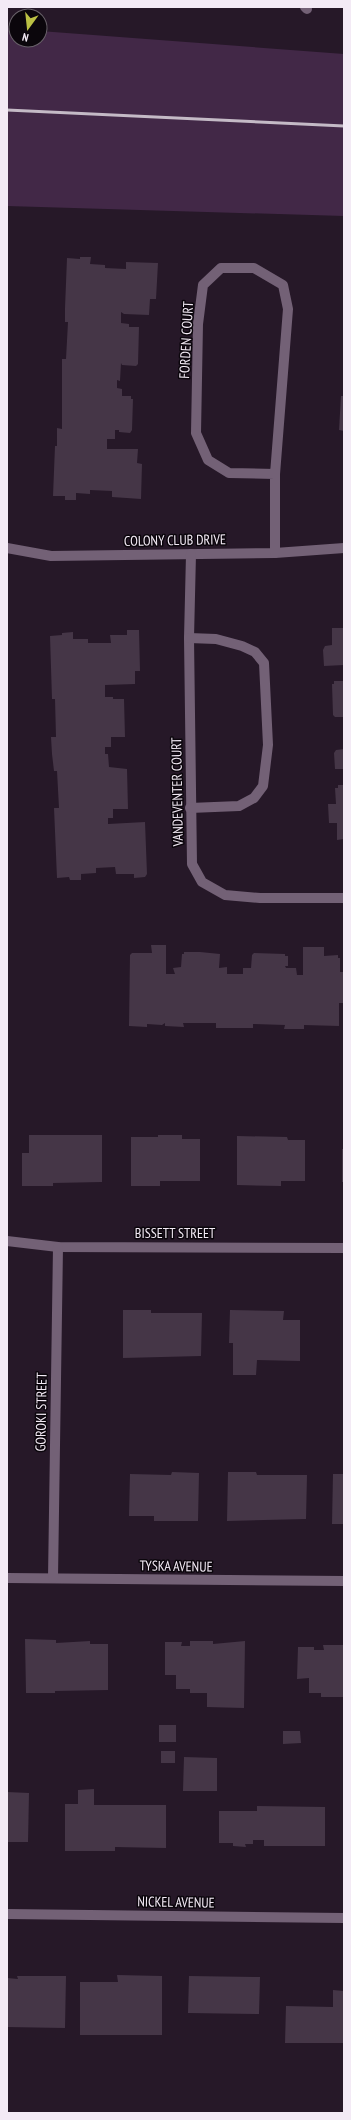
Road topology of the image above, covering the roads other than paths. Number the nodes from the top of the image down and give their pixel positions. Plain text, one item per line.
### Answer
1 (275, 474) junction
2 (7, 548) edge
3 (344, 548) edge
4 (274, 553) junction
5 (191, 554) junction
6 (189, 638) junction
7 (190, 808) junction
8 (344, 898) edge
9 (7, 1241) edge
10 (58, 1247) junction
11 (344, 1248) edge
12 (7, 1578) edge
13 (52, 1578) junction
14 (344, 1582) edge
15 (7, 1914) edge
16 (344, 1918) edge

1 - 1 street, FORDEN COURT
1 - 4 street, FORDEN COURT
2 - 5 street, COLONY CLUB DRIVE
3 - 4 street, COLONY CLUB DRIVE
4 - 5 street, COLONY CLUB DRIVE
5 - 6 street, VANDEVENTER COURT
6 - 7 street, VANDEVENTER COURT
6 - 7 street
7 - 8 street, VANDEVENTER COURT
9 - 10 street, BISSETT STREET
10 - 11 street, BISSETT STREET
10 - 13 street, GOROKI STREET
12 - 13 street, TYSKA AVENUE
13 - 14 street, TYSKA AVENUE
15 - 16 street, NICKEL AVENUE

